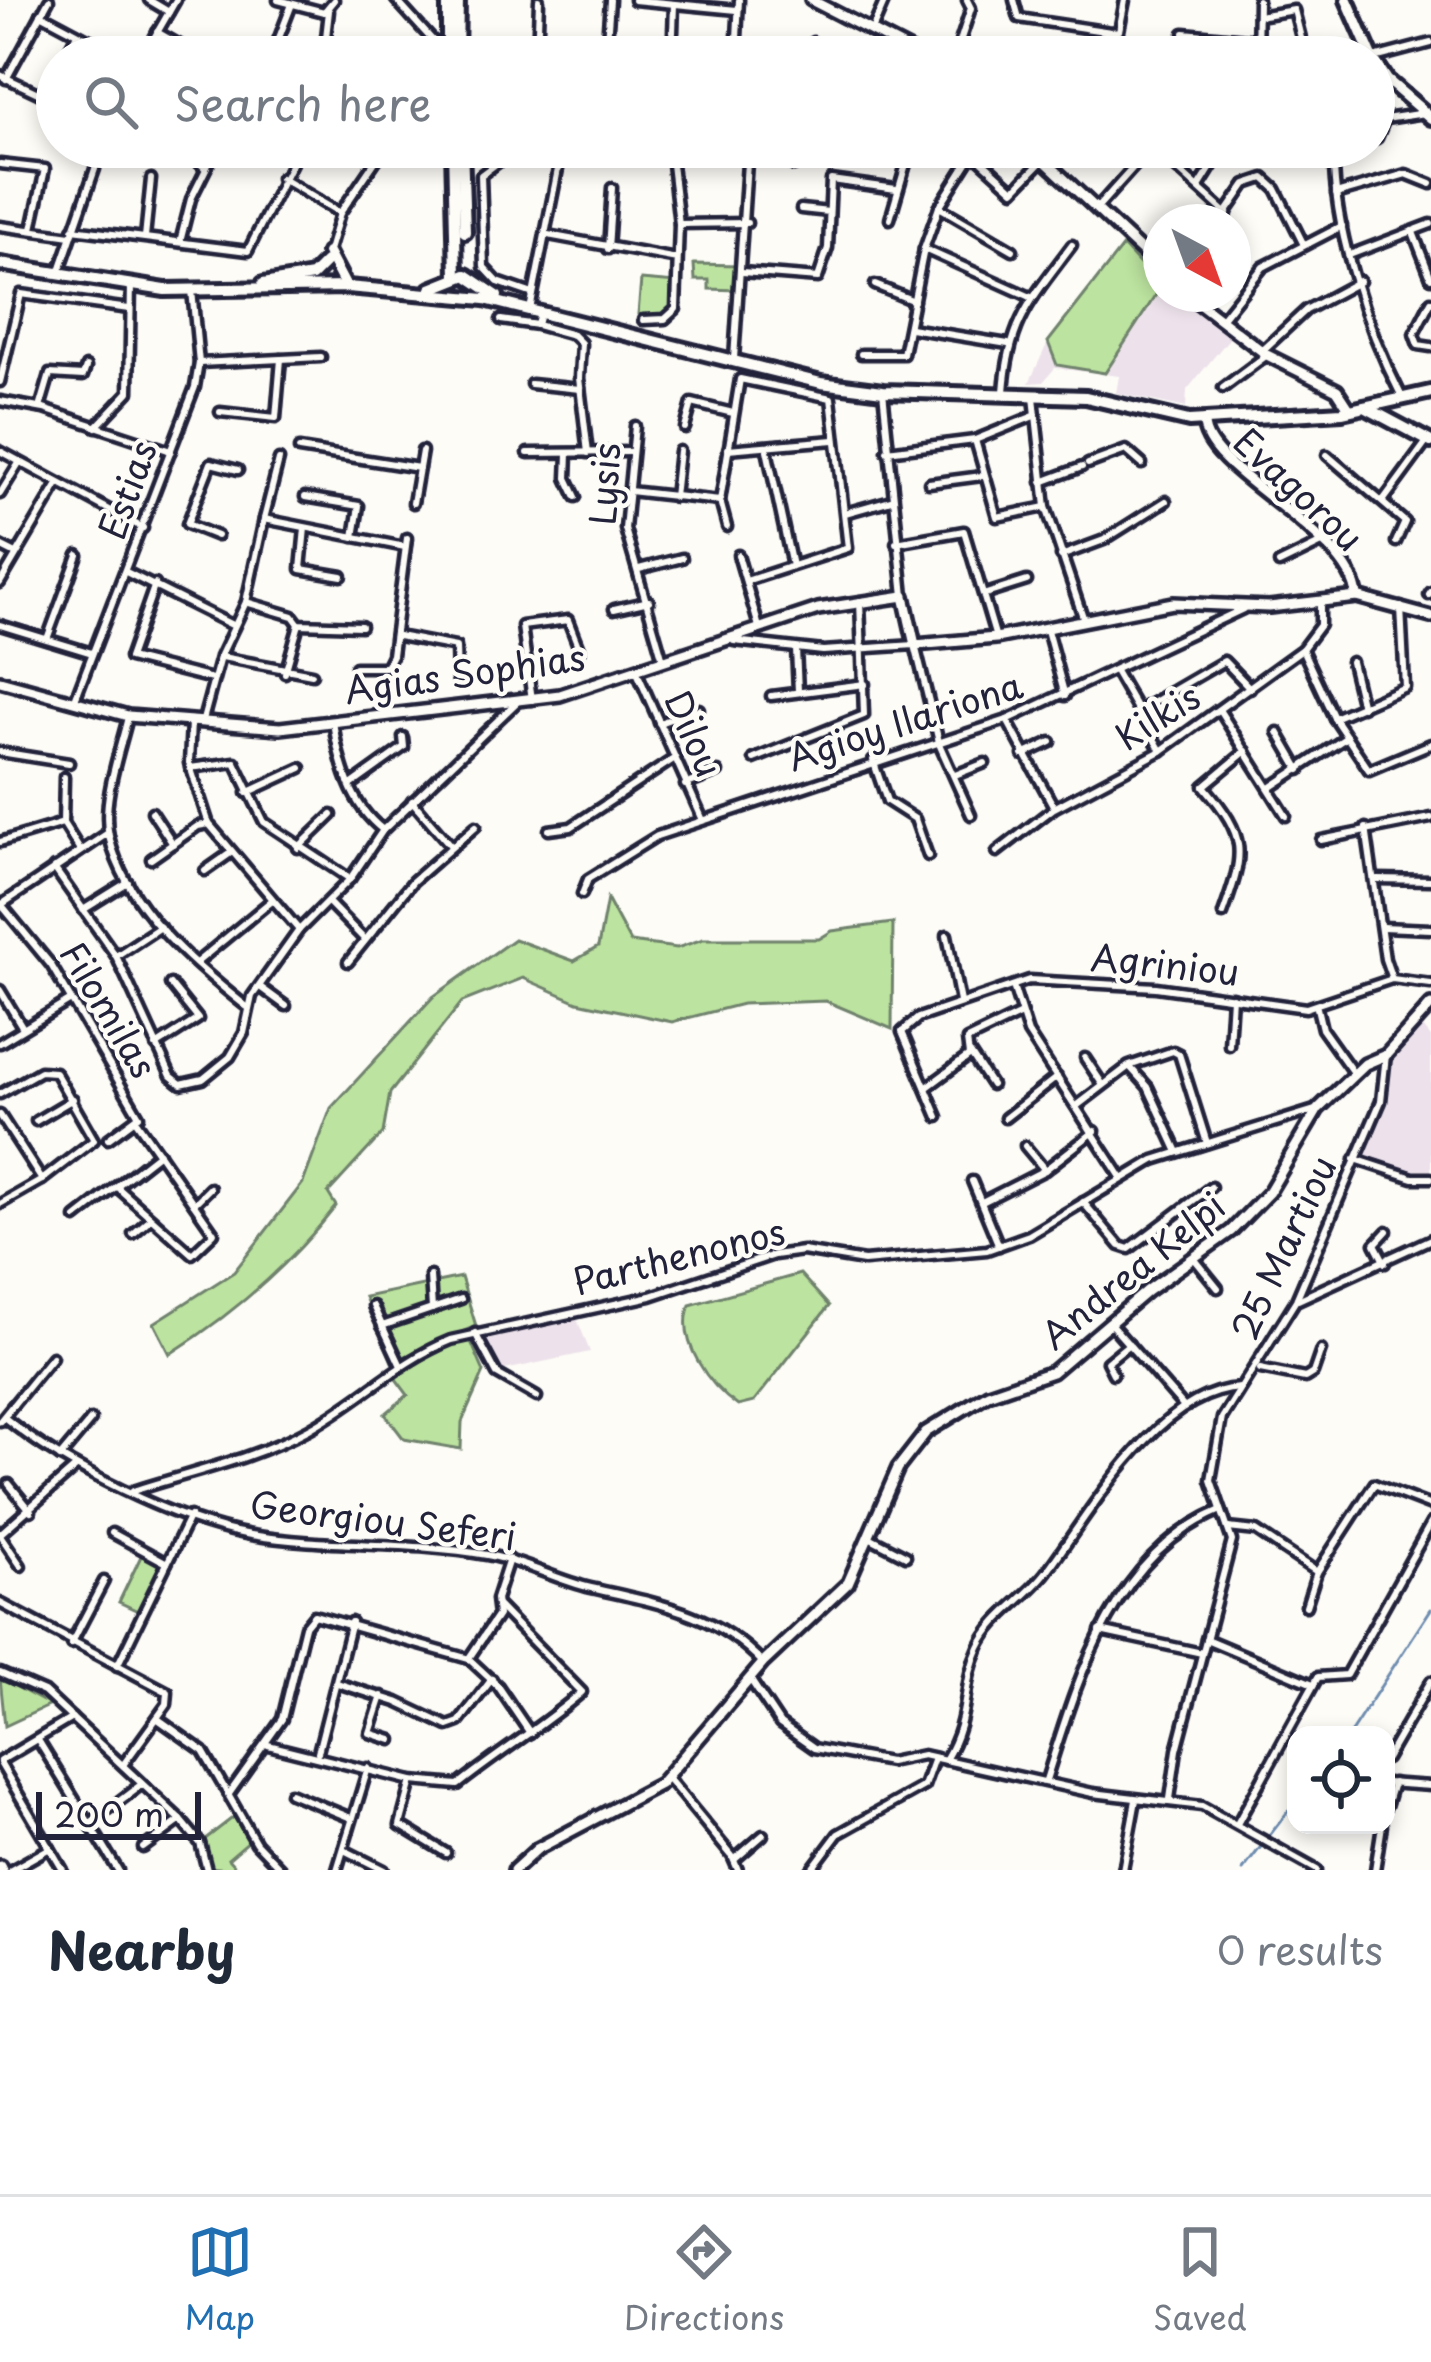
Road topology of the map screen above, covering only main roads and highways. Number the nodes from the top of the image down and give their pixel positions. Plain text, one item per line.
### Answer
1 (448, 0) edge
2 (458, 0) edge
3 (1347, 0) edge
4 (448, 36) edge
5 (458, 36) edge
6 (1363, 36) edge
7 (1395, 86) edge
8 (1429, 116) edge
9 (458, 168) edge
10 (0, 263) edge
11 (463, 279) junction
12 (346, 287) junction
13 (254, 288) junction
14 (416, 290) junction
15 (463, 298) junction
16 (532, 314) junction
17 (1431, 392) edge
18 (1396, 398) junction
19 (1364, 407) junction
20 (1408, 430) junction
21 (1429, 441) edge

1 - 4 main road
2 - 5 main road
3 - 6 main road
7 - 8 main road
9 - 11 main road
10 - 13 main road
11 - 14 main road
11 - 15 main road
11 - 15 main road
11 - 16 main road
12 - 13 main road
12 - 13 main road
12 - 14 main road
14 - 15 main road
15 - 16 main road
16 - 19 main road
17 - 18 main road
18 - 19 main road
18 - 20 main road
19 - 20 main road
20 - 21 main road

